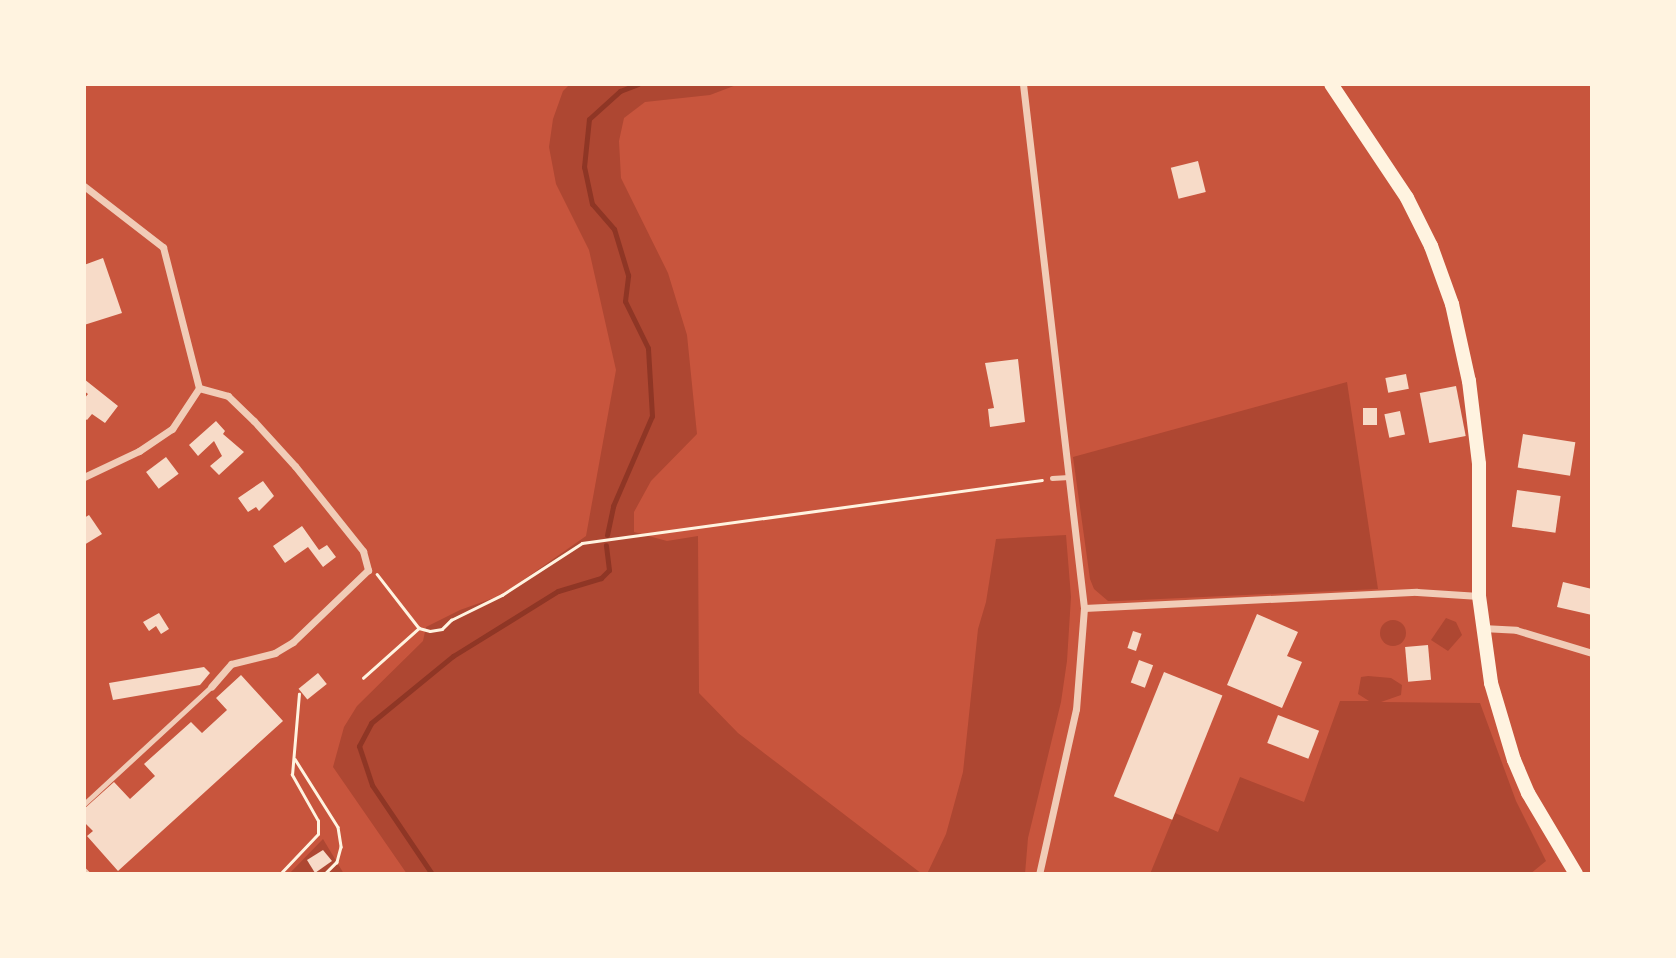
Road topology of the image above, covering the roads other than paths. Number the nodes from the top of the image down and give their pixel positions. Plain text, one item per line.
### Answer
1 (1023, 84) edge
2 (1331, 84) edge
3 (84, 186) edge
4 (199, 388) junction
5 (84, 477) edge
6 (1069, 477) junction
7 (1052, 478) road end
8 (1479, 596) junction
9 (1084, 608) junction
10 (1482, 628) junction
11 (1592, 653) edge
12 (211, 687) joint
13 (84, 804) edge
14 (84, 870) edge
15 (88, 874) edge
16 (1039, 874) edge
17 (1576, 874) edge

1 - 6 street
2 - 8 main road
3 - 4 street
4 - 5 street
4 - 12 street
6 - 7 lane
6 - 9 street
8 - 9 street
8 - 10 main road
9 - 16 street
10 - 11 street
10 - 17 main road
12 - 13 lane
14 - 15 lane

